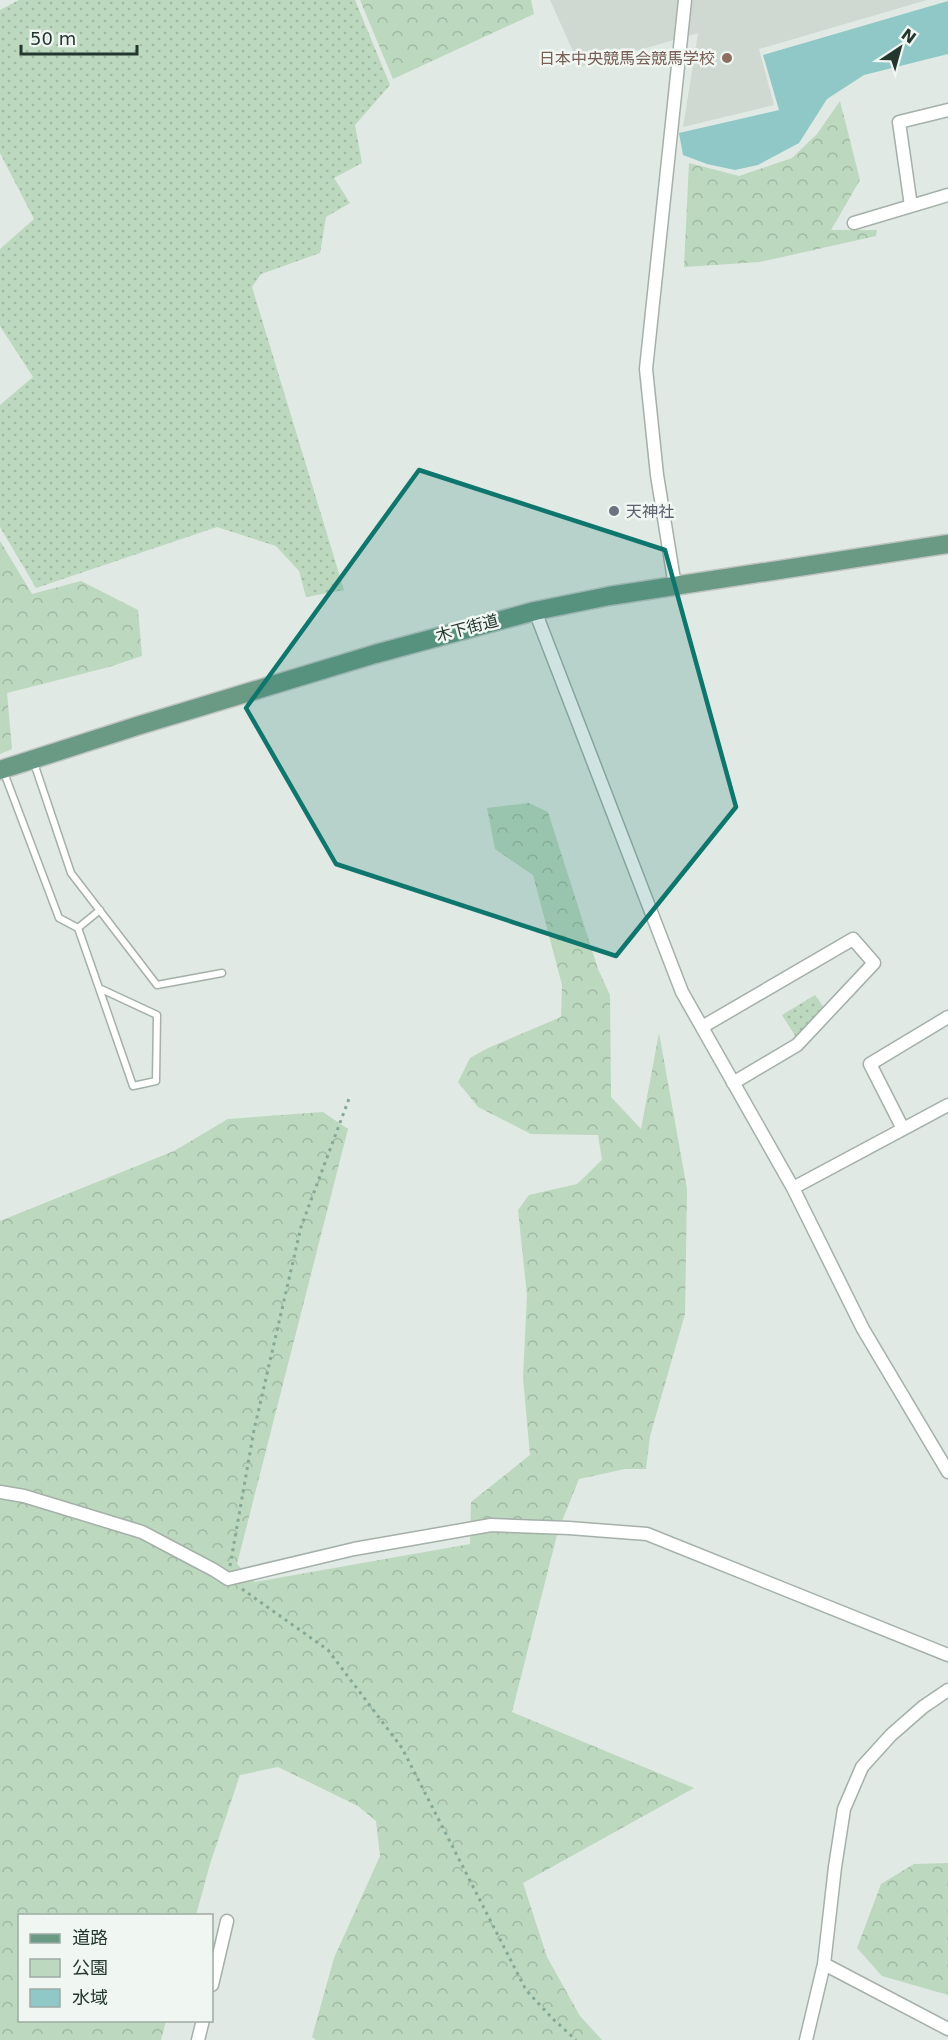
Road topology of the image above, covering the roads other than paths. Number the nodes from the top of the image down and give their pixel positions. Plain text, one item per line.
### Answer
1 (685, 0) edge
2 (948, 110) edge
3 (948, 195) edge
4 (911, 206) junction
5 (854, 223) dead end
6 (948, 544) edge
7 (675, 586) junction
8 (535, 611) junction
9 (33, 760) junction
10 (1, 770) edge
11 (100, 910) junction
12 (78, 928) junction
13 (222, 973) dead end
14 (99, 988) junction
15 (948, 1017) edge
16 (702, 1027) junction
17 (733, 1083) junction
18 (948, 1106) edge
19 (903, 1129) junction
20 (793, 1188) junction
21 (948, 1472) edge
22 (0, 1492) edge
23 (948, 1655) edge
24 (948, 1690) edge
25 (227, 1922) dead end
26 (824, 1964) junction
27 (213, 1981) edge
28 (202, 2022) edge
29 (948, 2029) edge
30 (198, 2040) edge
31 (806, 2040) edge

1 - 7 street
2 - 4 street
3 - 4 street
4 - 5 street
6 - 7 main road, 木下街道
7 - 8 main road, 木下街道
8 - 9 main road, 木下街道
8 - 16 street
9 - 10 main road, 木下街道
9 - 11 lane
10 - 12 lane
11 - 12 lane
11 - 13 lane
12 - 14 lane
14 - 14 lane
15 - 19 street
16 - 17 street
16 - 17 street
17 - 20 street
18 - 19 street
19 - 20 street
20 - 21 street
22 - 23 street
24 - 26 street
25 - 27 street
26 - 29 street
26 - 31 street
28 - 30 street

